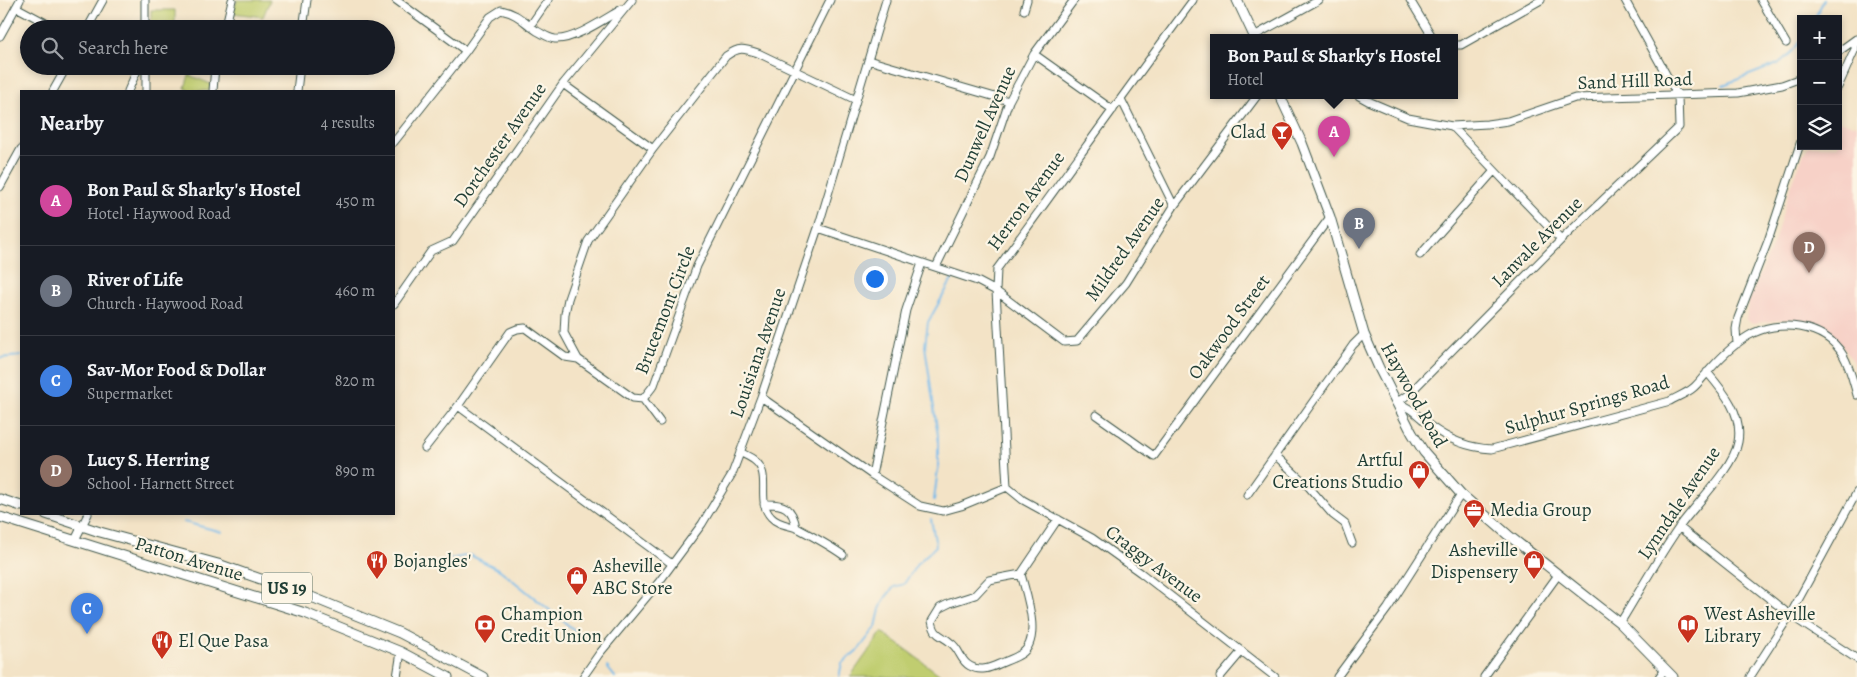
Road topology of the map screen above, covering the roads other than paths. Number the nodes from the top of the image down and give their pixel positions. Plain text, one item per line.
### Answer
1 (103, 0) edge
2 (145, 0) edge
3 (232, 0) edge
4 (307, 0) edge
5 (396, 0) edge
6 (548, 0) edge
7 (632, 0) edge
8 (830, 0) edge
9 (885, 0) edge
10 (1027, 0) edge
11 (1074, 0) edge
12 (1193, 0) edge
13 (1237, 0) edge
14 (1319, 0) edge
15 (1410, 0) edge
16 (1541, 0) edge
17 (1625, 0) edge
18 (1761, 0) edge
19 (18, 3) edge
20 (626, 7) junction
21 (1024, 10) dead end
22 (44, 20) edge
23 (92, 20) edge
24 (145, 20) edge
25 (226, 20) edge
26 (305, 20) edge
27 (530, 26) junction
28 (1254, 34) edge
29 (1263, 34) edge
30 (1431, 34) edge
31 (0, 36) edge
32 (1856, 39) edge
33 (1786, 42) dead end
34 (1458, 45) edge
35 (1842, 49) edge
36 (466, 51) junction
37 (1034, 54) junction
38 (868, 60) junction
39 (794, 71) junction
40 (62, 75) edge
41 (135, 75) edge
42 (146, 75) edge
43 (214, 75) edge
44 (299, 75) edge
45 (1842, 78) edge
46 (1797, 79) edge
47 (563, 84) junction
48 (54, 90) edge
49 (128, 90) edge
50 (146, 90) edge
51 (213, 90) edge
52 (297, 90) edge
53 (1678, 96) junction
54 (1121, 99) junction
55 (1255, 99) edge
56 (1281, 99) edge
57 (1365, 99) edge
58 (856, 100) junction
59 (1009, 101) junction
60 (1113, 110) junction
61 (1452, 126) junction
62 (395, 141) edge
63 (653, 149) junction
64 (1798, 150) edge
65 (20, 151) edge
66 (1494, 172) junction
67 (0, 187) edge
68 (1174, 206) junction
69 (1330, 217) junction
70 (818, 228) junction
71 (1561, 240) junction
72 (1420, 255) dead end
73 (922, 263) junction
74 (936, 267) junction
75 (996, 291) junction
76 (395, 303) edge
77 (1364, 334) junction
78 (1737, 344) junction
79 (578, 359) junction
80 (1707, 372) junction
81 (1857, 395) edge
82 (761, 397) junction
83 (643, 399) junction
84 (1396, 402) junction
85 (458, 406) junction
86 (1096, 415) dead end
87 (660, 422) dead end
88 (425, 448) dead end
89 (740, 452) junction
90 (1275, 454) junction
91 (872, 475) junction
92 (1007, 487) junction
93 (1857, 492) edge
94 (1247, 494) dead end
95 (1461, 494) junction
96 (0, 499) edge
97 (764, 504) junction
98 (20, 506) edge
99 (49, 515) edge
100 (87, 515) edge
101 (0, 517) edge
102 (1058, 519) junction
103 (82, 525) junction
104 (1679, 527) junction
105 (796, 528) junction
106 (75, 540) junction
107 (1352, 543) dead end
108 (843, 555) dead end
109 (672, 564) junction
110 (1021, 574) junction
111 (1558, 575) junction
112 (1790, 615) junction
113 (1620, 623) junction
114 (1242, 651) junction
115 (401, 652) junction
116 (1857, 659) edge
117 (1665, 670) junction
118 (397, 677) edge
119 (448, 677) edge
120 (483, 677) edge
121 (583, 677) edge
122 (1220, 677) edge
123 (1275, 677) edge
124 (1337, 677) edge
125 (1484, 677) edge
126 (1659, 677) edge
127 (1672, 677) edge
128 (1750, 677) edge

1 - 23 street
2 - 24 street
3 - 25 street
4 - 26 street
5 - 36 street
6 - 27 street
7 - 20 street, Dorchester Avenue
8 - 39 street, Brucemont Circle
9 - 38 street, Louisiana Avenue
10 - 21 street
11 - 37 street, Dunwell Avenue
12 - 54 street, Herron Avenue
13 - 28 main road
14 - 29 street
15 - 30 street
16 - 34 street
17 - 53 street
18 - 33 street
19 - 22 street
19 - 31 street
20 - 27 street
20 - 47 street, Dorchester Avenue
27 - 36 street
32 - 35 street
32 - 45 street
36 - 62 street
37 - 59 street, Dunwell Avenue
37 - 60 street
38 - 58 street, Louisiana Avenue
38 - 59 street
39 - 58 street, Brucemont Circle
39 - 63 street, Brucemont Circle
39 - 83 street, Brucemont Circle
40 - 48 street
41 - 49 street
42 - 50 street
43 - 51 street
44 - 52 street
46 - 53 street, Sand Hill Road
47 - 63 street
47 - 76 street, Dorchester Avenue
53 - 61 street, Sand Hill Road
53 - 71 street, Lanvale Avenue
54 - 60 street, Herron Avenue
54 - 68 street
55 - 68 street, Mildred Avenue
56 - 69 main road, Haywood Road
57 - 61 street, Sand Hill Road
58 - 70 street, Louisiana Avenue
59 - 74 street, Dunwell Avenue
60 - 75 street, Herron Avenue
61 - 66 street
63 - 79 street, Brucemont Circle
64 - 78 street
65 - 67 street
66 - 71 street
66 - 72 street
68 - 75 street, Mildred Avenue
69 - 77 main road, Haywood Road
69 - 86 street, Oakwood Street
70 - 73 street, Mildred Avenue
70 - 82 street, Louisiana Avenue
71 - 84 street, Lanvale Avenue
73 - 74 street, Mildred Avenue
73 - 91 street
74 - 75 street, Mildred Avenue
75 - 92 street, Herron Avenue
77 - 84 main road, Haywood Road
77 - 90 street
78 - 80 street, Sulphur Springs Road
78 - 81 street, Sulphur Springs Road
79 - 83 street, Brucemont Circle
79 - 85 street
80 - 84 street, Sulphur Springs Road
80 - 104 street, Lynndale Avenue
82 - 89 street, Louisiana Avenue
82 - 91 street
83 - 87 street
84 - 95 main road, Haywood Road
85 - 88 street
85 - 109 street
89 - 97 street
89 - 109 street, Louisiana Avenue
90 - 94 street
90 - 107 street
91 - 92 street
92 - 102 street, Craggy Avenue
93 - 112 street
95 - 111 main road, Haywood Road
95 - 124 street
96 - 98 main road
97 - 105 street
97 - 105 street
99 - 103 main road, Patton Avenue / US 19
100 - 103 street
101 - 106 main road, Patton Avenue / US 19
102 - 110 street
102 - 114 street, Craggy Avenue
103 - 106 street
103 - 120 main road, Patton Avenue / US 19
104 - 112 street
104 - 113 street, Lynndale Avenue
105 - 108 street
106 - 115 main road, Patton Avenue / US 19
109 - 121 street, Louisiana Avenue
110 - 110 street
111 - 113 main road, Haywood Road
111 - 125 street
112 - 116 street
112 - 128 street
113 - 117 main road, Haywood Road
114 - 122 street
114 - 123 street, Craggy Avenue
115 - 118 street
115 - 119 main road, Patton Avenue / US 19
117 - 126 street
117 - 127 main road, Haywood Road

